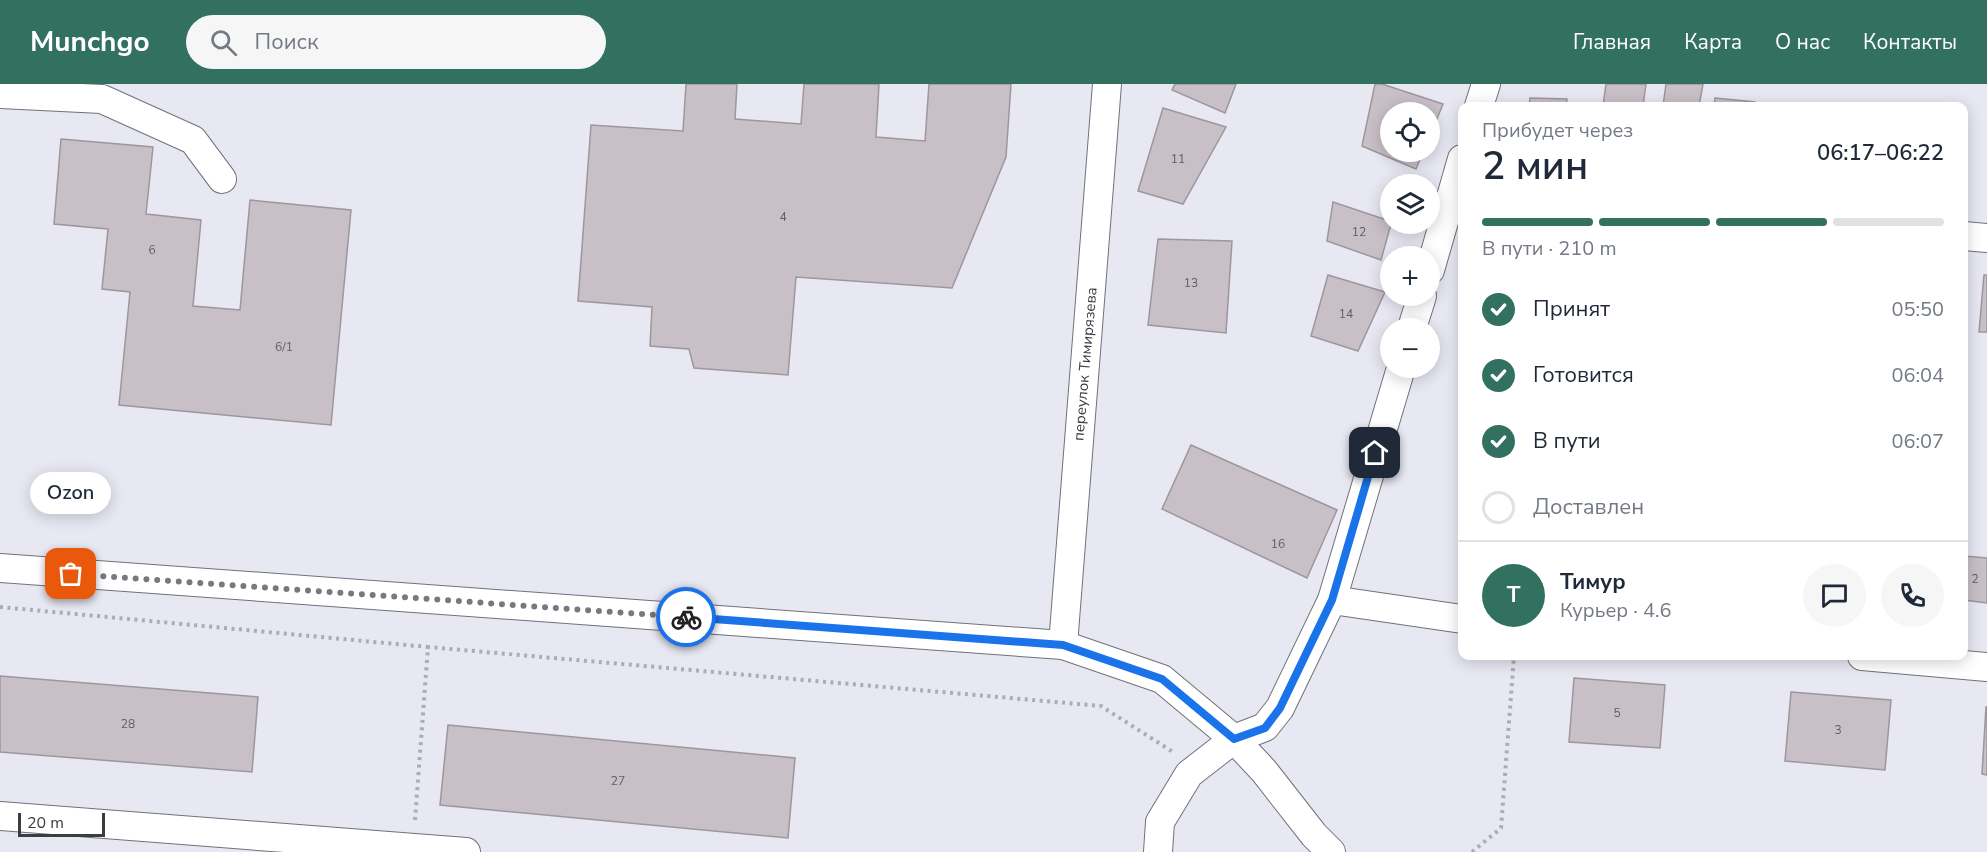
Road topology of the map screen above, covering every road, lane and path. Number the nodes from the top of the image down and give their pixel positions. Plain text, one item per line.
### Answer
1 (1107, 84) edge
2 (1486, 84) edge
3 (0, 94) edge
4 (1480, 102) edge
5 (222, 179) dead end
6 (1458, 180) edge
7 (1968, 236) edge
8 (1987, 238) edge
9 (1437, 246) edge
10 (1398, 378) edge
11 (0, 568) edge
12 (1332, 600) junction
13 (0, 607) edge
14 (1458, 618) edge
15 (1063, 645) junction
16 (428, 647) junction
17 (1514, 660) edge
18 (1907, 660) edge
19 (1987, 667) edge
20 (1234, 739) junction
21 (1173, 752) dead end
22 (0, 816) edge
23 (413, 847) junction
24 (466, 852) edge
25 (1158, 852) edge
26 (1331, 852) edge
27 (1472, 852) edge

1 - 15 street, переулок Тимирязева
2 - 4 street
3 - 5 street
6 - 9 street
7 - 8 street
10 - 12 street
11 - 15 street
12 - 14 street
12 - 20 street
13 - 16 path
15 - 20 street
16 - 21 path
16 - 23 path
17 - 27 path
18 - 19 street
20 - 25 street
20 - 26 street
22 - 23 street
23 - 24 street

